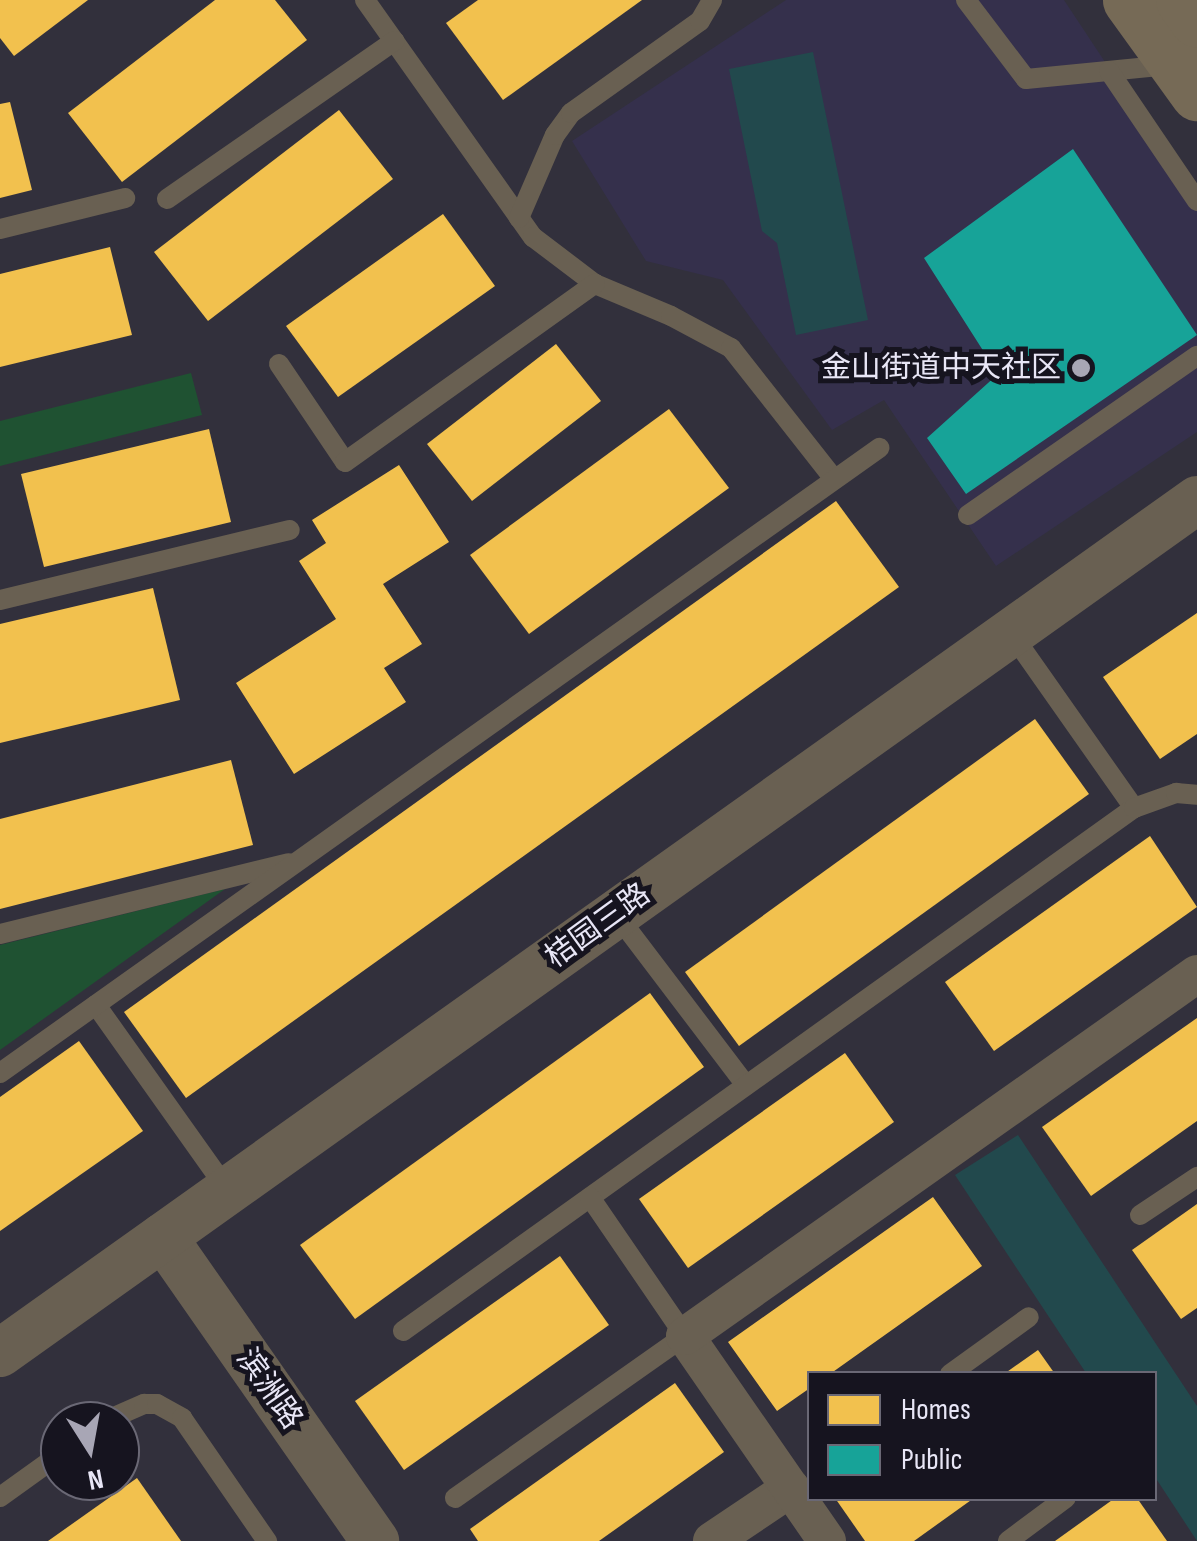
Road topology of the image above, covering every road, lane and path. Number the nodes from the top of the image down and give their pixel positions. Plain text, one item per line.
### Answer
1 (365, 0) edge
2 (712, 0) edge
3 (966, 0) edge
4 (1130, 0) edge
5 (1183, 0) edge
6 (394, 41) junction
7 (1190, 59) edge
8 (1109, 71) junction
9 (125, 198) dead end
10 (168, 199) dead end
11 (1197, 201) edge
12 (519, 218) junction
13 (0, 230) edge
14 (595, 284) junction
15 (1197, 356) edge
16 (279, 364) dead end
17 (879, 448) dead end
18 (834, 479) junction
19 (1197, 500) edge
20 (968, 515) dead end
21 (290, 530) dead end
22 (0, 600) edge
23 (1011, 632) junction
24 (1197, 795) edge
25 (1134, 808) junction
26 (299, 860) junction
27 (616, 914) junction
28 (0, 934) edge
29 (1197, 974) edge
30 (96, 1005) junction
31 (0, 1073) edge
32 (746, 1085) junction
33 (1197, 1176) edge
34 (228, 1191) junction
35 (590, 1197) junction
36 (1140, 1215) dead end
37 (163, 1237) junction
38 (1029, 1317) dead end
39 (403, 1331) dead end
40 (685, 1336) junction
41 (0, 1353) edge
42 (954, 1371) edge
43 (140, 1406) edge
44 (40, 1469) edge
45 (800, 1481) edge
46 (0, 1498) edge
47 (455, 1498) dead end
48 (809, 1501) edge
49 (1062, 1501) edge
50 (267, 1541) edge
51 (375, 1541) edge
52 (712, 1541) edge
53 (828, 1541) edge
54 (1008, 1541) edge

1 - 6 lane
2 - 12 lane
3 - 8 lane
4 - 7 main road
5 - 7 main road
6 - 10 lane
6 - 12 lane
7 - 8 lane
8 - 11 lane
9 - 13 lane
12 - 14 lane
14 - 16 lane
14 - 18 lane
15 - 20 lane
17 - 18 lane
18 - 26 lane
19 - 23 street, 桔园三路
21 - 22 lane
23 - 25 lane
23 - 27 street, 桔园三路
24 - 25 lane
25 - 32 lane
26 - 28 lane
26 - 30 lane
27 - 32 lane
27 - 34 street, 桔园三路
29 - 40 street
30 - 31 lane
30 - 34 lane
32 - 35 lane
33 - 36 lane
34 - 37 street, 桔园三路
35 - 39 lane
35 - 40 lane
37 - 41 street, 桔园三路
37 - 51 street, 滨洲路
38 - 42 lane
40 - 45 street
40 - 47 lane
43 - 50 lane
44 - 46 lane
45 - 52 street
48 - 53 street
49 - 54 lane

